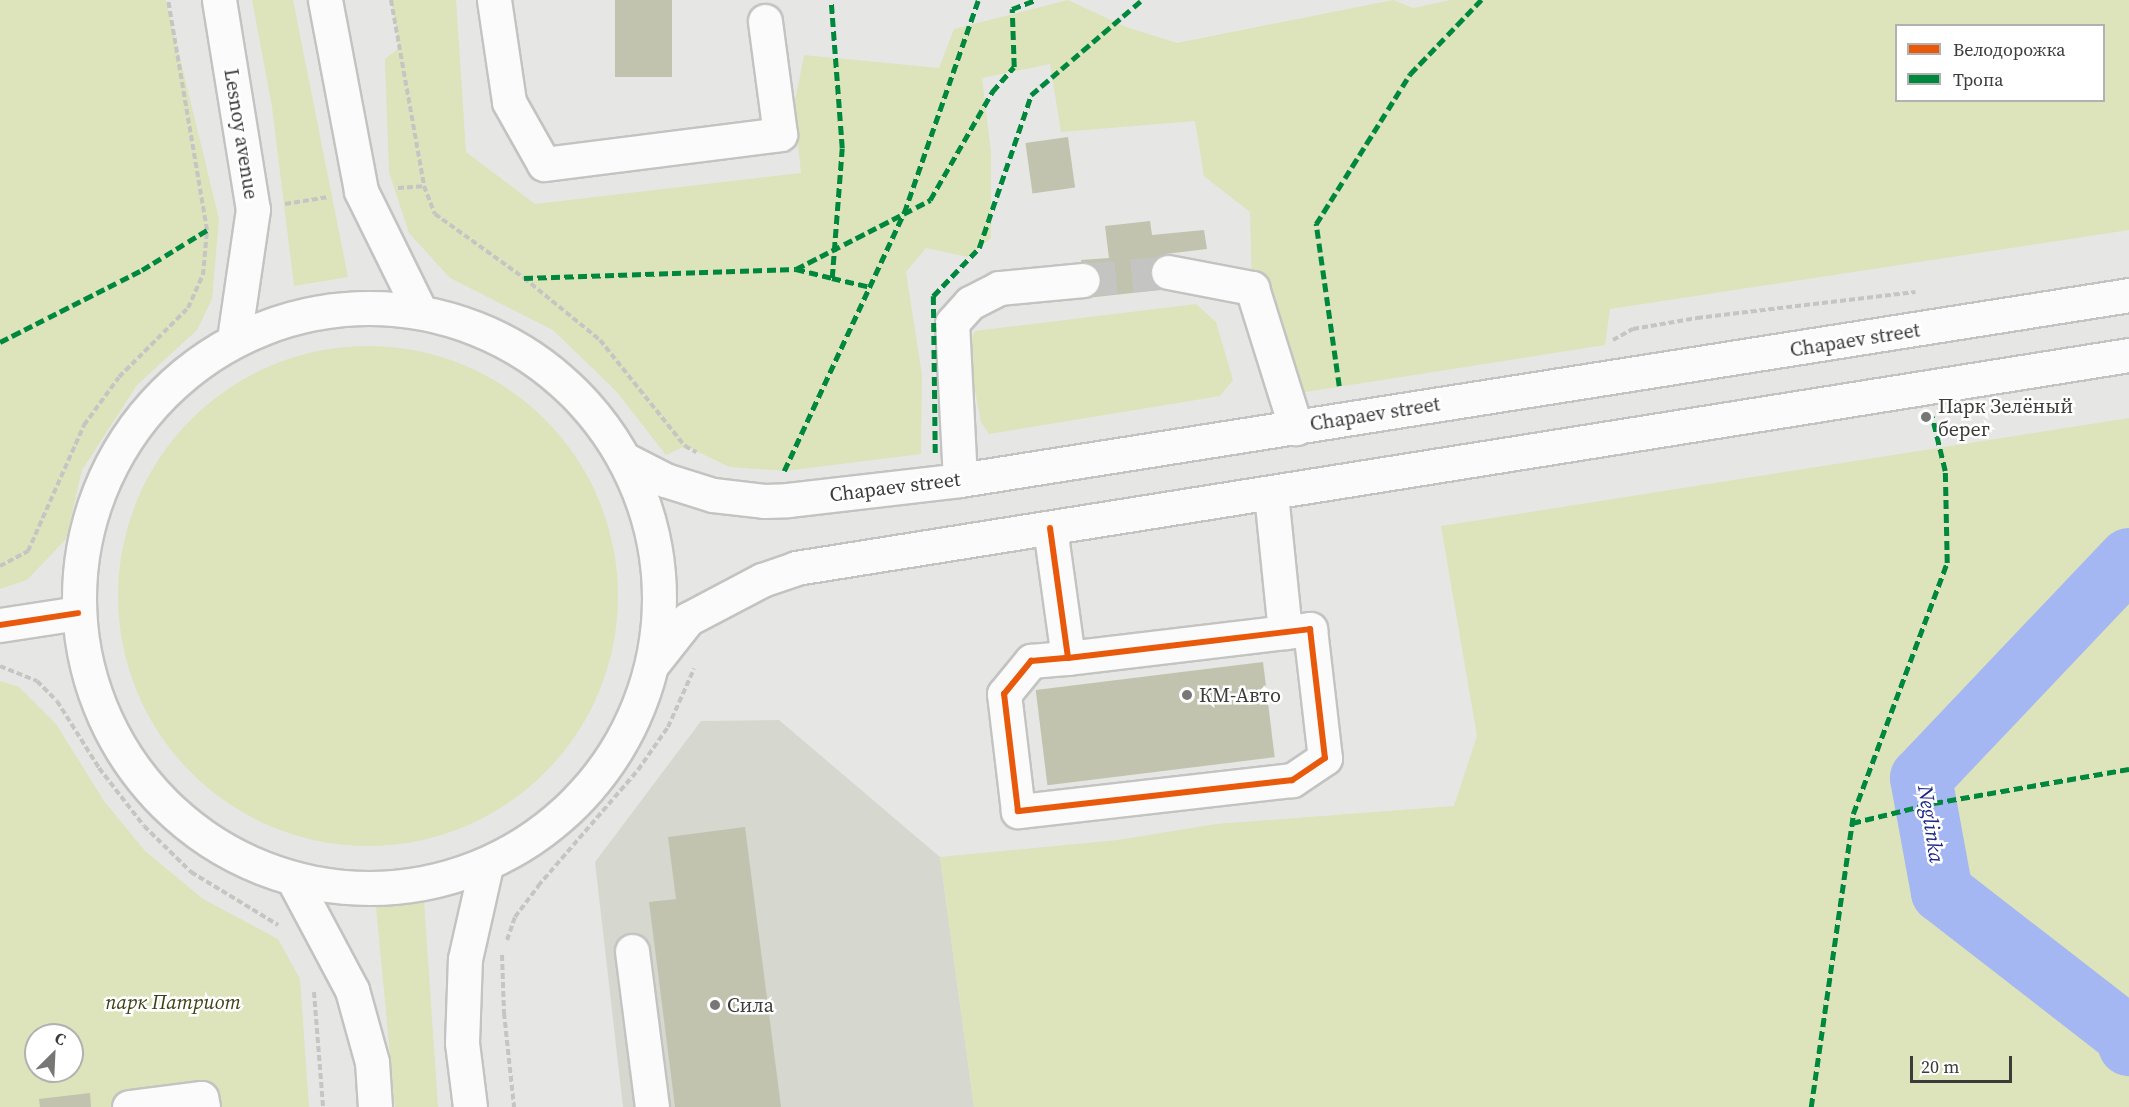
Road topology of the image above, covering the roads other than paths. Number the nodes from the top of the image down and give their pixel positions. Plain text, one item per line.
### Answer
1 (219, 0) edge
2 (325, 0) edge
3 (494, 0) edge
4 (765, 21) dead end
5 (1168, 272) tunnel mouth
6 (1083, 280) tunnel mouth
7 (2129, 295) edge
8 (420, 311) junction
9 (234, 340) junction
10 (2129, 355) edge
11 (1296, 428) junction
12 (626, 460) junction
13 (960, 480) junction
14 (1271, 494) junction
15 (1050, 528) junction
16 (78, 613) junction
17 (0, 625) edge
18 (1285, 632) junction
19 (1068, 658) junction
20 (654, 662) junction
21 (486, 866) junction
22 (293, 879) junction
23 (632, 951) dead end
24 (129, 1107) edge
25 (203, 1107) edge
26 (375, 1107) edge
27 (470, 1107) edge
28 (652, 1107) edge

1 - 9 main road, Lesnoy avenue
2 - 8 main road
3 - 4 main road
5 - 11 main road
6 - 13 main road
7 - 11 main road, Chapaev street
8 - 9 main road
8 - 12 main road
9 - 16 main road
10 - 14 main road
11 - 13 main road, Chapaev street
12 - 13 main road, Chapaev street
12 - 20 main road
14 - 15 main road
14 - 18 main road
15 - 19 main road
15 - 20 main road
16 - 17 main road
16 - 22 main road
18 - 19 main road
18 - 19 main road
20 - 21 main road
21 - 22 main road
21 - 27 main road
22 - 26 main road
23 - 28 main road
24 - 25 main road

